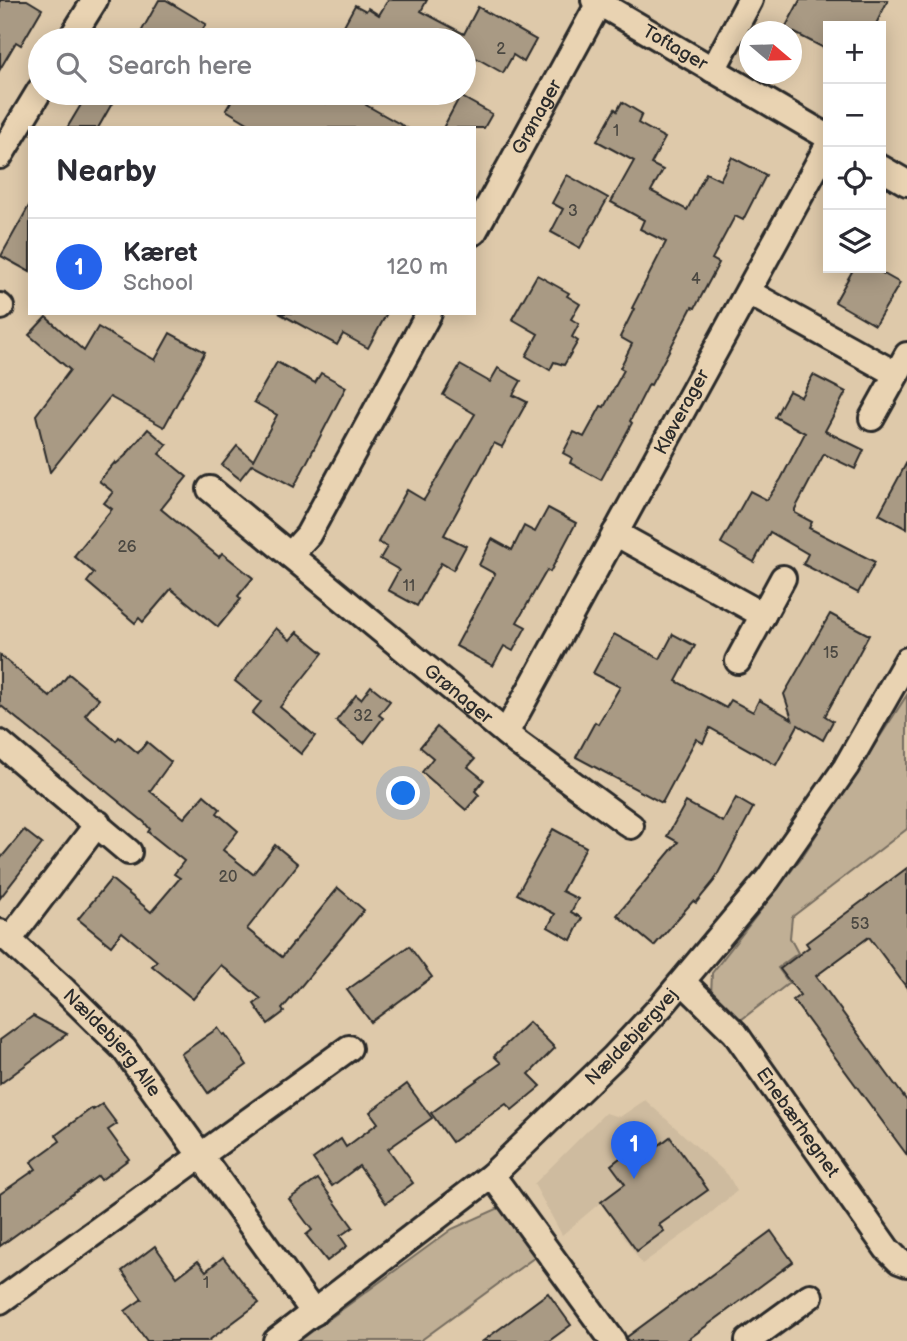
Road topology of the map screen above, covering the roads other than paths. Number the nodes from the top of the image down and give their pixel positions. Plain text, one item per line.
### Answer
1 (95, 0) edge
2 (750, 0) edge
3 (596, 2) edge
4 (78, 28) edge
5 (713, 70) junction
6 (31, 105) edge
7 (823, 134) edge
8 (827, 147) edge
9 (0, 156) edge
10 (886, 171) edge
11 (907, 183) edge
12 (476, 228) edge
13 (748, 292) junction
14 (428, 315) edge
15 (902, 364) edge
16 (872, 418) dead end
17 (210, 489) dead end
18 (615, 533) junction
19 (290, 555) junction
20 (783, 578) dead end
21 (763, 615) junction
22 (907, 660) edge
23 (738, 661) dead end
24 (506, 733) junction
25 (0, 743) edge
26 (98, 823) junction
27 (631, 826) dead end
28 (130, 852) dead end
29 (5, 936) edge
30 (683, 982) junction
31 (349, 1048) dead end
32 (201, 1156) junction
33 (492, 1175) junction
34 (907, 1264) edge
35 (810, 1296) dead end
36 (0, 1301) edge
37 (314, 1313) junction
38 (610, 1340) edge
39 (276, 1341) edge
40 (748, 1341) edge

1 - 4 street
2 - 5 street
3 - 5 street, Toftager
3 - 12 street, Grønager
5 - 7 street, Toftager
6 - 9 street
8 - 13 street, Kløverager
10 - 11 street
13 - 15 street
13 - 18 street, Kløverager
14 - 19 street
15 - 16 street
17 - 19 street, Grønager
18 - 21 street
18 - 24 street, Kløverager
19 - 24 street, Grønager
20 - 21 street
21 - 23 street
22 - 30 street, Nældebjergvej
24 - 27 street, Grønager
25 - 26 street
26 - 28 street
26 - 29 street, Nældebjerg Alle
29 - 32 street, Nældebjerg Alle
30 - 33 street, Nældebjergvej
30 - 34 street, Enebærhegnet
31 - 32 street
32 - 36 street
32 - 37 street, Nældebjerg Alle
33 - 37 street, Nældebjergvej
33 - 38 street
35 - 40 street
37 - 39 street, Nældebjergvej

